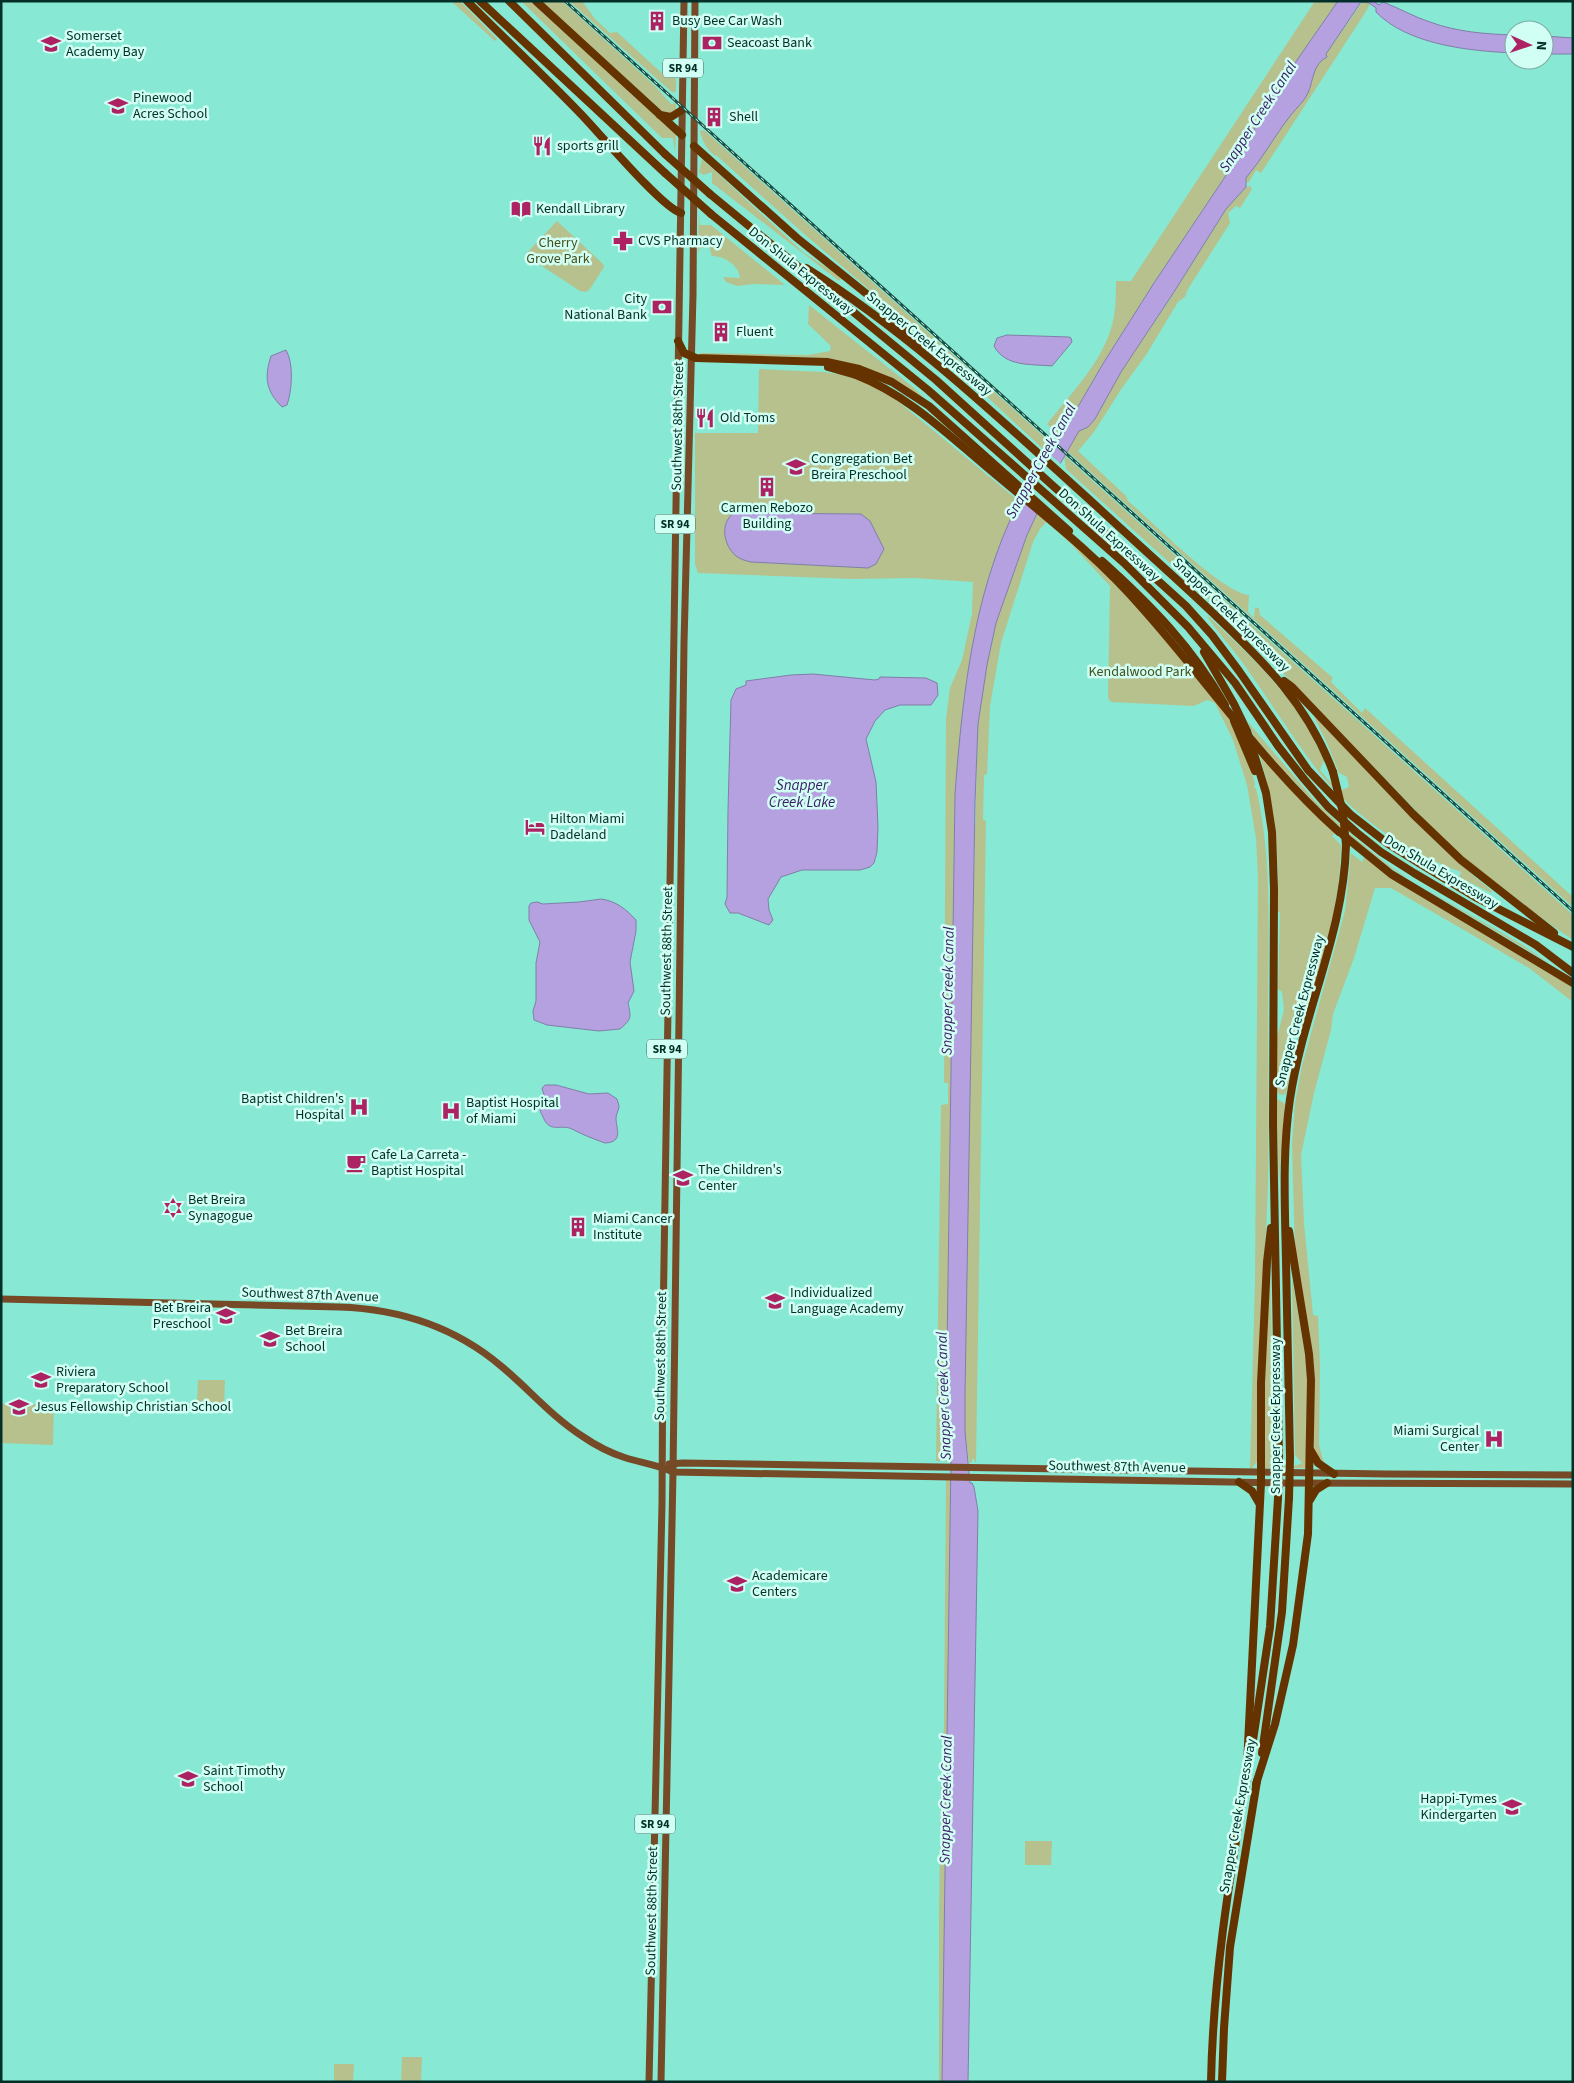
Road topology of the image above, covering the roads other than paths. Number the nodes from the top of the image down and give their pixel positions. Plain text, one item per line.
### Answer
1 (467, 1) edge
2 (480, 1) edge
3 (509, 1) edge
4 (536, 1) edge
5 (684, 1) edge
6 (695, 1) edge
7 (683, 40) junction
8 (695, 51) junction
9 (682, 110) junction
10 (660, 115) junction
11 (682, 135) junction
12 (694, 146) junction
13 (694, 204) junction
14 (681, 212) junction
15 (779, 251) junction
16 (678, 341) junction
17 (692, 358) junction
18 (799, 361) junction
19 (942, 369) junction
20 (676, 502) junction
21 (689, 503) junction
22 (674, 579) junction
23 (687, 579) junction
24 (1188, 627) junction
25 (1273, 673) junction
26 (1266, 793) junction
27 (1571, 946) edge
28 (680, 952) junction
29 (668, 961) junction
30 (1573, 973) edge
31 (1573, 983) edge
32 (665, 1173) junction
33 (676, 1173) junction
34 (1284, 1192) junction
35 (1274, 1196) junction
36 (1, 1299) edge
37 (1311, 1449) junction
38 (673, 1463) junction
39 (662, 1467) junction
40 (673, 1472) junction
41 (1260, 1472) junction
42 (1310, 1473) junction
43 (1334, 1474) junction
44 (1531, 1474) junction
45 (1461, 1475) junction
46 (1573, 1475) edge
47 (1239, 1482) junction
48 (1261, 1483) junction
49 (1309, 1483) junction
50 (1327, 1483) junction
51 (1461, 1484) junction
52 (1531, 1484) junction
53 (1573, 1484) edge
54 (1310, 1502) junction
55 (1260, 1504) junction
56 (1256, 1784) junction
57 (1246, 1785) junction
58 (649, 2082) edge
59 (661, 2082) edge
60 (1212, 2082) edge
61 (1222, 2082) edge

1 - 14 highway
2 - 24 highway, Don Shula Expressway, bridge
3 - 15 highway, Don Shula Expressway, bridge
4 - 10 highway
5 - 7 main road, Southwest 88th Street / SR 94
6 - 8 main road, Southwest 88th Street / SR 94
7 - 8 main road
7 - 9 main road, Southwest 88th Street / SR 94
8 - 12 main road, Southwest 88th Street / SR 94
9 - 10 highway
9 - 11 main road, Southwest 88th Street / SR 94
10 - 11 highway
11 - 12 main road
11 - 14 main road, Southwest 88th Street / SR 94
12 - 13 main road, Southwest 88th Street / SR 94
12 - 19 highway
13 - 14 main road
13 - 17 main road, Southwest 88th Street / SR 94
14 - 16 main road, Southwest 88th Street / SR 94
15 - 19 highway, Snapper Creek Expressway
15 - 27 highway, Don Shula Expressway
16 - 17 highway
16 - 20 main road, Southwest 88th Street / SR 94
17 - 18 highway
17 - 21 main road, Southwest 88th Street / SR 94
18 - 26 highway
18 - 31 highway, bridge
19 - 25 highway, Snapper Creek Expressway
20 - 21 main road
20 - 22 main road, Southwest 88th Street / SR 94
21 - 23 main road, Southwest 88th Street / SR 94
22 - 23 main road
22 - 29 main road, Southwest 88th Street / SR 94
23 - 28 main road, Southwest 88th Street / SR 94
24 - 26 highway, Snapper Creek Expressway
24 - 30 highway, Don Shula Expressway
25 - 27 highway
25 - 34 highway, Snapper Creek Expressway, bridge
26 - 35 highway, Snapper Creek Expressway
28 - 29 main road
28 - 33 main road, Southwest 88th Street / SR 94
29 - 32 main road, Southwest 88th Street / SR 94
32 - 33 main road
32 - 39 main road, Southwest 88th Street / SR 94
33 - 38 main road, Southwest 88th Street / SR 94
34 - 37 highway
34 - 56 highway, Snapper Creek Expressway, bridge
35 - 41 highway
35 - 57 highway, Snapper Creek Expressway, bridge
36 - 39 main road, Southwest 87th Avenue
37 - 42 highway
37 - 43 highway
38 - 39 main road, Southwest 87th Avenue
38 - 40 main road, Southwest 88th Street / SR 94
38 - 41 main road, Southwest 87th Avenue
39 - 40 main road, Southwest 87th Avenue
39 - 58 main road, Southwest 88th Street / SR 94
40 - 47 main road, Southwest 87th Avenue
40 - 59 main road, Southwest 88th Street / SR 94
41 - 42 main road, Southwest 87th Avenue
41 - 48 highway
42 - 43 main road, Southwest 87th Avenue
42 - 49 highway
43 - 45 main road, Southwest 87th Avenue
44 - 45 main road, Southwest 87th Avenue
44 - 46 main road, Southwest 87th Avenue
44 - 52 main road
45 - 51 main road
47 - 48 main road, Southwest 87th Avenue
47 - 55 highway
48 - 49 main road, Southwest 87th Avenue
48 - 55 highway
49 - 50 main road, Southwest 87th Avenue
49 - 54 highway
50 - 51 main road, Southwest 87th Avenue
50 - 54 highway
51 - 52 main road, Southwest 87th Avenue
52 - 53 main road, Southwest 87th Avenue
54 - 56 highway
55 - 57 highway
56 - 61 highway, Snapper Creek Expressway
57 - 60 highway, Snapper Creek Expressway

